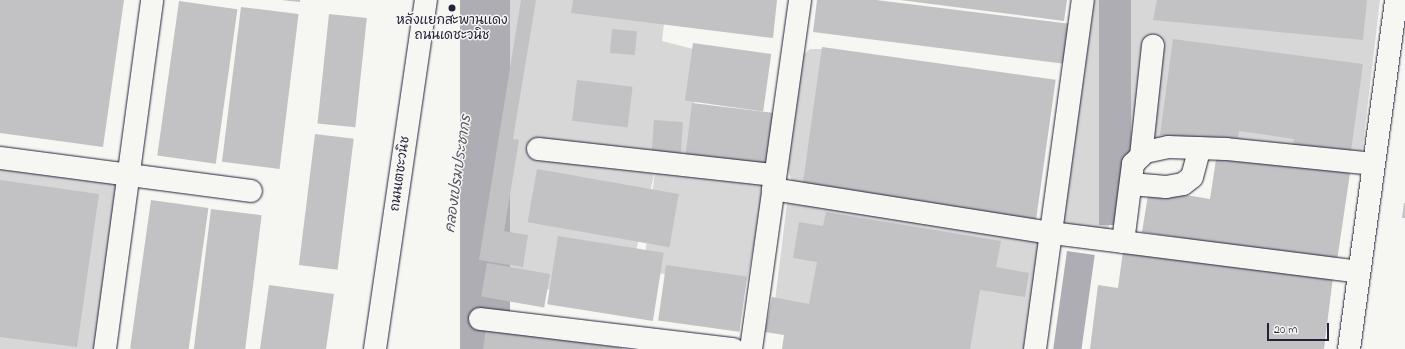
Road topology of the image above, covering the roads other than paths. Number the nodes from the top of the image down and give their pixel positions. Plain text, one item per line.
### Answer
1 (152, 0) edge
2 (426, 0) edge
3 (800, 0) edge
4 (1083, 0) edge
5 (1396, 0) edge
6 (1153, 46) dead end
7 (1200, 148) junction
8 (538, 149) dead end
9 (1141, 156) junction
10 (0, 158) edge
11 (1373, 164) junction
12 (129, 177) junction
13 (774, 182) junction
14 (1131, 184) junction
15 (251, 191) dead end
16 (1052, 232) junction
17 (1123, 242) junction
18 (1359, 272) junction
19 (480, 319) dead end
20 (105, 349) edge
21 (375, 349) edge
22 (733, 349) edge
23 (751, 349) edge
24 (1035, 349) edge
25 (1349, 349) edge

1 - 12 main road
2 - 21 main road, ถนนเตชะวนิช
3 - 13 main road
4 - 16 main road
5 - 11 main road
6 - 9 main road
7 - 9 main road
7 - 11 main road
7 - 14 main road
8 - 13 main road
9 - 14 main road
10 - 12 main road
11 - 18 main road
12 - 15 main road
12 - 20 main road
13 - 16 main road
13 - 23 main road
14 - 17 main road
16 - 17 main road
16 - 24 main road
17 - 18 main road
18 - 25 main road
19 - 22 main road

